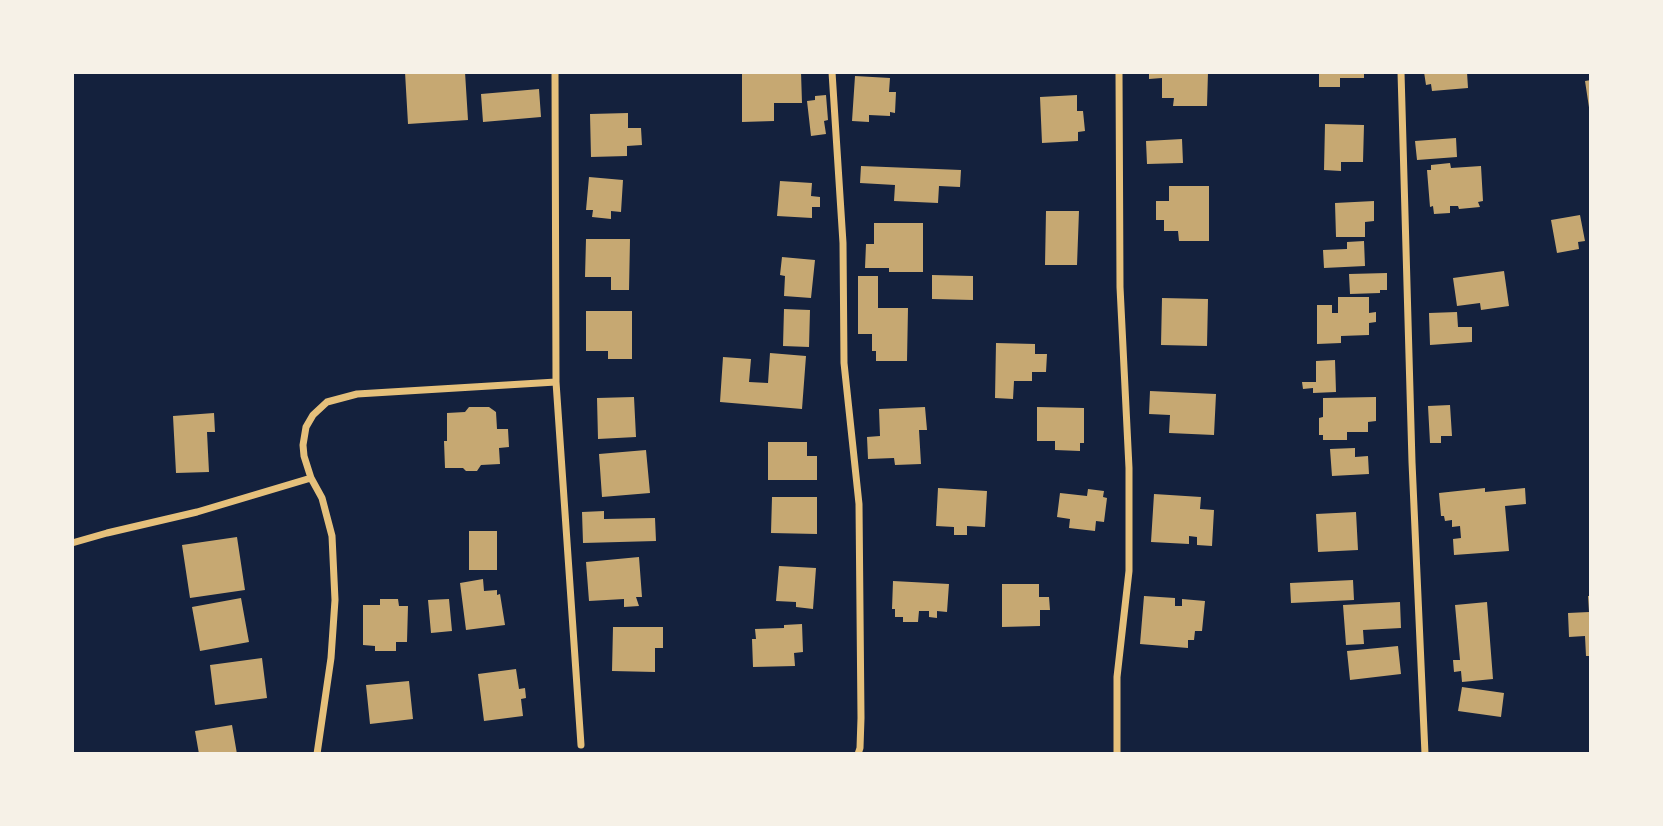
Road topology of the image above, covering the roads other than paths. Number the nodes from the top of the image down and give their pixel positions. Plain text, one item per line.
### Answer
1 (555, 72) edge
2 (832, 72) edge
3 (1119, 72) edge
4 (1401, 72) edge
5 (556, 382) junction
6 (310, 478) junction
7 (72, 542) edge
8 (581, 745) dead end
9 (317, 754) edge
10 (858, 754) edge
11 (1117, 754) edge
12 (1425, 754) edge

1 - 5 street
2 - 10 street
3 - 11 street
4 - 12 street
5 - 6 street
5 - 8 street
6 - 7 street
6 - 9 street

